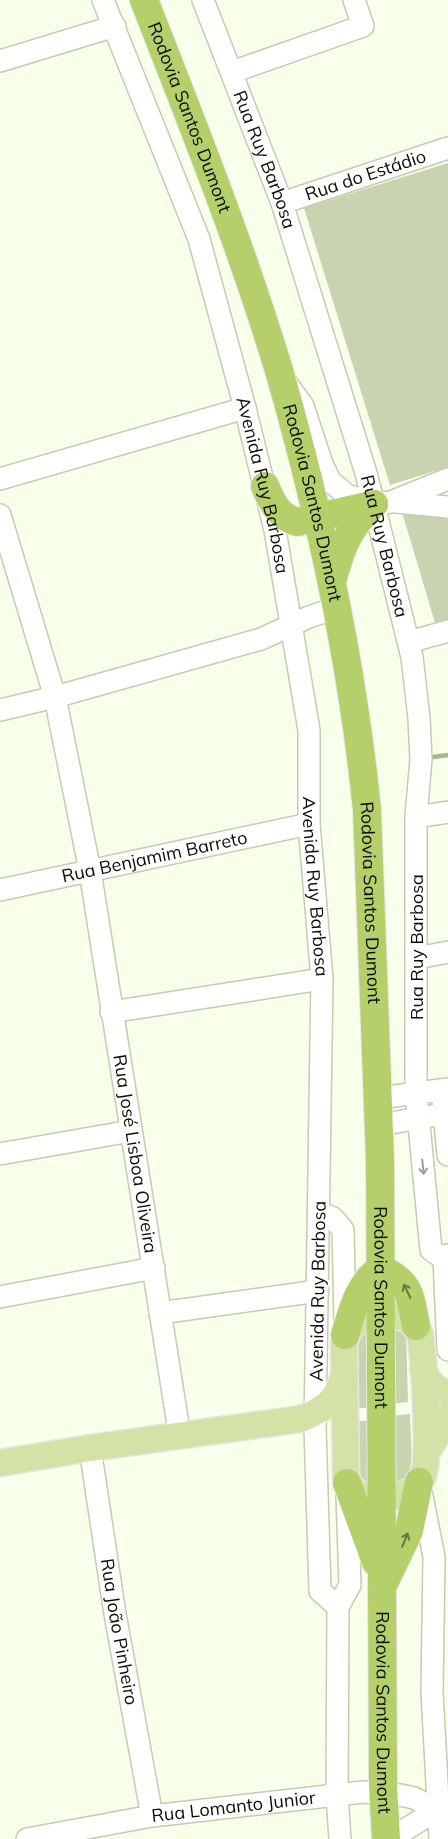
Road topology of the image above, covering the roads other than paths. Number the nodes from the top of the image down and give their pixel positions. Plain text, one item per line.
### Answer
1 (103, 0) edge
2 (144, 0) edge
3 (203, 0) edge
4 (354, 0) edge
5 (115, 26) junction
6 (0, 61) edge
7 (232, 72) junction
8 (448, 148) edge
9 (282, 203) junction
10 (279, 373) junction
11 (245, 408) junction
12 (0, 479) edge
13 (448, 479) edge
14 (265, 486) junction
15 (382, 503) junction
16 (448, 507) edge
17 (0, 515) edge
18 (318, 517) junction
19 (333, 580) junction
20 (338, 607) junction
21 (292, 625) junction
22 (448, 631) edge
23 (409, 642) junction
24 (55, 697) junction
25 (0, 710) edge
26 (448, 812) edge
27 (416, 817) junction
28 (309, 824) junction
29 (90, 871) junction
30 (0, 890) edge
31 (448, 952) edge
32 (417, 958) junction
33 (322, 979) junction
34 (111, 1012) junction
35 (445, 1089) edge
36 (416, 1093) junction
37 (379, 1098) junction
38 (446, 1114) edge
39 (418, 1119) junction
40 (380, 1126) junction
41 (131, 1130) junction
42 (0, 1154) edge
43 (448, 1155) edge
44 (319, 1212) junction
45 (446, 1260) edge
46 (154, 1268) junction
47 (381, 1269) junction
48 (318, 1291) junction
49 (0, 1297) edge
50 (160, 1313) junction
51 (382, 1316) junction
52 (416, 1326) junction
53 (345, 1335) junction
54 (448, 1350) edge
55 (423, 1370) junction
56 (343, 1379) junction
57 (448, 1393) edge
58 (448, 1417) edge
59 (311, 1419) junction
60 (180, 1437) junction
61 (90, 1448) junction
62 (427, 1452) junction
63 (0, 1463) edge
64 (346, 1473) junction
65 (419, 1482) junction
66 (382, 1497) junction
67 (441, 1556) edge
68 (384, 1584) junction
69 (338, 1607) junction
70 (383, 1792) junction
71 (337, 1795) junction
72 (443, 1809) edge
73 (152, 1816) junction
74 (338, 1818) junction
75 (27, 1839) edge
76 (327, 1839) edge
77 (340, 1839) edge
78 (386, 1839) edge
79 (390, 1839) edge
80 (440, 1839) edge

1 - 5 street, Avenida Ruy Barbosa
2 - 10 highway, Rodovia Santos Dumont
3 - 7 street, Rua Ruy Barbosa
4 - 7 street
5 - 6 street
5 - 11 street, Avenida Ruy Barbosa
7 - 9 street, Rua Ruy Barbosa
8 - 9 street, Rua do Estádio
9 - 15 street, Rua Ruy Barbosa
10 - 15 street
10 - 18 highway, Rodovia Santos Dumont
11 - 12 street
11 - 14 street, Avenida Ruy Barbosa
13 - 15 street
14 - 18 highway
14 - 21 street, Avenida Ruy Barbosa
15 - 16 street
15 - 18 highway
15 - 19 highway
15 - 23 street, Rua Ruy Barbosa
17 - 24 street, Rua José Lisboa Oliveira
18 - 19 highway, Rodovia Santos Dumont
19 - 20 highway, Rodovia Santos Dumont
20 - 21 street
20 - 37 highway, Rodovia Santos Dumont
21 - 24 street
21 - 28 street, Avenida Ruy Barbosa
22 - 23 street
23 - 27 street, Rua Ruy Barbosa
24 - 25 street
24 - 29 street, Rua José Lisboa Oliveira
26 - 27 street
27 - 32 street, Rua Ruy Barbosa
28 - 29 street, Rua Benjamim Barreto
28 - 33 street, Avenida Ruy Barbosa
29 - 30 street, Rua Benjamim Barreto
29 - 34 street, Rua José Lisboa Oliveira
31 - 32 street
32 - 36 street, Rua Ruy Barbosa
33 - 34 street
33 - 44 street, Avenida Ruy Barbosa
34 - 41 street, Rua José Lisboa Oliveira
35 - 36 street
35 - 38 street
36 - 37 street
36 - 39 street, Rua Ruy Barbosa
37 - 40 highway, Rodovia Santos Dumont
38 - 39 street
38 - 43 street
39 - 40 street
39 -> 45 street, Rua Ruy Barbosa
40 - 47 highway, Rodovia Santos Dumont
41 - 42 street
41 - 46 street, Rua José Lisboa Oliveira
44 - 48 street, Avenida Ruy Barbosa
44 - 53 street
45 - 54 street
46 - 49 street
46 - 50 street, Rua José Lisboa Oliveira
47 - 51 highway, Rodovia Santos Dumont
52 -> 47 highway
47 - 53 highway
48 - 50 street
48 - 59 street, Avenida Ruy Barbosa
50 - 60 street, Rua José Lisboa Oliveira
51 - 52 main road
51 - 53 main road
51 - 66 highway, Rodovia Santos Dumont
52 - 55 main road
53 - 56 main road
55 - 57 main road
55 - 62 main road
56 - 59 main road
56 - 64 main road
58 - 62 main road
59 - 60 main road
59 - 64 main road
59 - 69 street, Avenida Ruy Barbosa
60 - 61 main road
61 - 63 main road
61 - 73 street, Rua João Pinheiro
62 - 65 main road
64 - 66 main road
64 - 68 highway
64 - 69 street
65 - 66 main road
65 - 67 street
68 -> 65 highway
66 - 68 highway, Rodovia Santos Dumont
67 - 72 street
68 - 70 highway, Rodovia Santos Dumont
69 - 71 street
70 - 71 street, Rua Lomanto Junior
70 - 72 street, Rua Lomanto Junior
70 - 78 highway, Rodovia Santos Dumont
71 - 73 street, Rua Lomanto Junior
71 - 74 street
72 - 79 street
72 - 80 street
73 - 75 street, Rua Lomanto Junior
74 - 76 street
74 - 77 street

